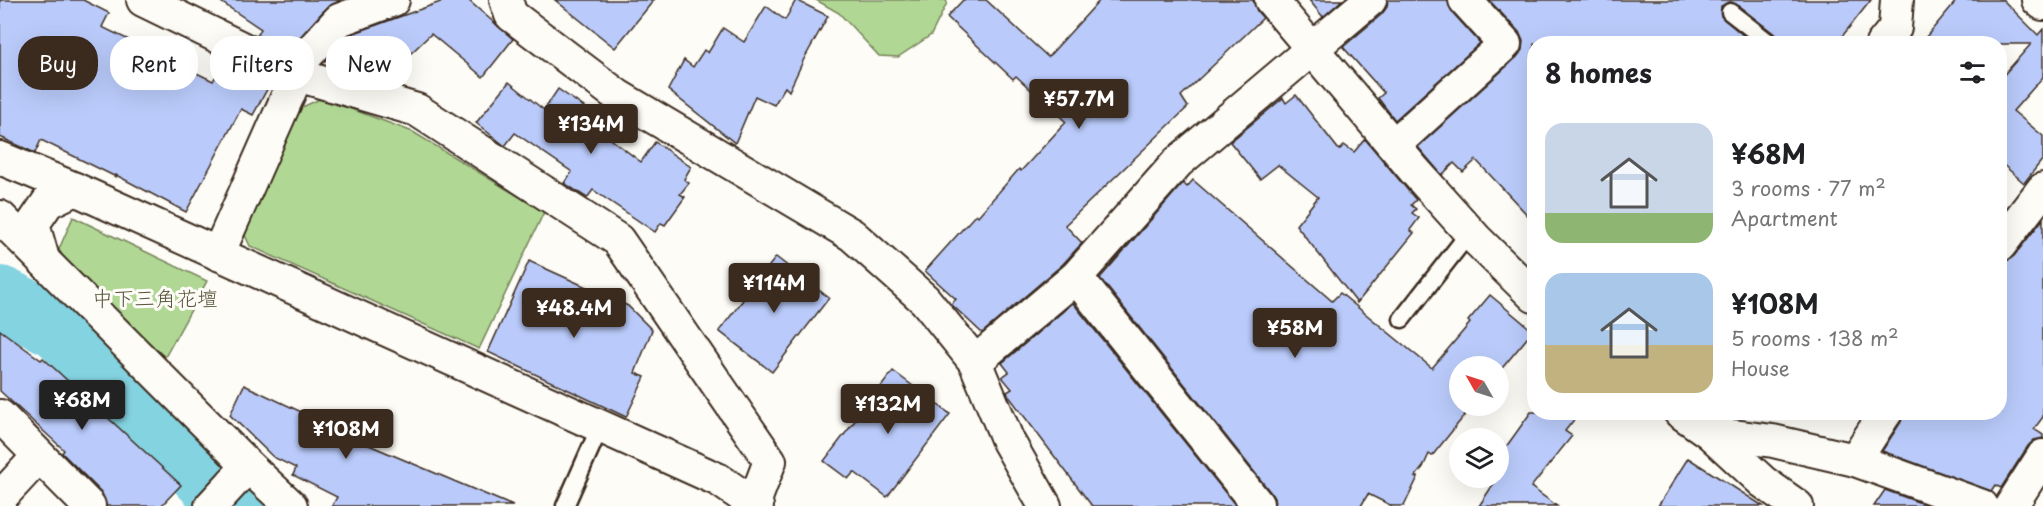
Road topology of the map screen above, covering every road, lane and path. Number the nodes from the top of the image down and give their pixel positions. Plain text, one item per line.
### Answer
1 (143, 0) edge
2 (393, 0) edge
3 (506, 0) edge
4 (1272, 0) edge
5 (1370, 0) edge
6 (1465, 0) edge
7 (1897, 0) edge
8 (2038, 0) edge
9 (2043, 4) edge
10 (1730, 12) dead end
11 (217, 36) edge
12 (1761, 36) edge
13 (1888, 36) edge
14 (314, 47) edge
15 (1313, 49) junction
16 (314, 80) edge
17 (290, 90) edge
18 (1394, 145) junction
19 (0, 158) edge
20 (75, 189) junction
21 (2043, 189) edge
22 (0, 217) edge
23 (1470, 232) junction
24 (2007, 236) edge
25 (218, 254) junction
26 (43, 259) junction
27 (1077, 277) junction
28 (1527, 289) edge
29 (1402, 320) dead end
30 (975, 362) junction
31 (0, 416) edge
32 (1691, 420) edge
33 (1881, 420) edge
34 (600, 427) junction
35 (1710, 433) junction
36 (39, 456) junction
37 (2043, 456) edge
38 (1855, 460) junction
39 (248, 466) junction
40 (1759, 494) edge
41 (0, 498) edge
42 (756, 504) edge
43 (89, 506) edge
44 (211, 506) edge
45 (291, 506) edge
46 (565, 506) edge
47 (1045, 506) edge
48 (1255, 506) edge
49 (1797, 506) edge
50 (1982, 506) edge
51 (2011, 506) edge

1 - 11 street
2 - 14 street
3 - 30 street
4 - 15 street
5 - 15 street
6 - 18 street
7 - 13 street
8 - 9 street
10 - 12 lane
15 - 18 street
15 - 27 street
16 - 42 street
17 - 25 street
18 - 23 street
19 - 20 street
20 - 25 street
20 - 26 street
21 - 24 street
22 - 26 street
23 - 28 street
23 - 29 lane
25 - 34 street
26 - 39 street
27 - 30 street
27 - 48 street
30 - 47 street
31 - 36 street
32 - 35 street
33 - 38 street
34 - 42 street
34 - 46 lane
35 - 38 street
35 - 40 street
36 - 41 street
36 - 43 street
37 - 51 street
38 - 50 street
39 - 44 street
39 - 45 street
40 - 49 street

